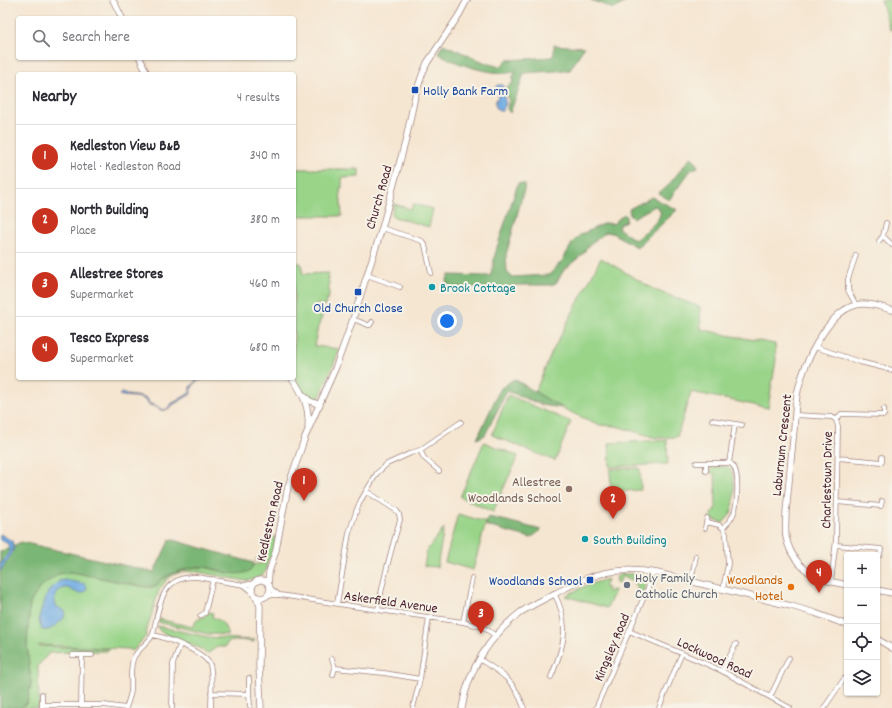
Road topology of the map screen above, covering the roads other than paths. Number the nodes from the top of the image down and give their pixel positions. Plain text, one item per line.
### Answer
1 (113, 0) edge
2 (467, 0) edge
3 (121, 16) edge
4 (141, 60) edge
5 (146, 72) edge
6 (886, 222) dead end
7 (382, 228) junction
8 (883, 236) junction
9 (879, 241) dead end
10 (892, 245) edge
11 (856, 255) dead end
12 (432, 273) dead end
13 (367, 275) junction
14 (400, 287) dead end
15 (856, 305) junction
16 (892, 310) edge
17 (353, 319) junction
18 (372, 322) dead end
19 (815, 347) junction
20 (883, 361) dead end
21 (882, 367) junction
22 (892, 370) edge
23 (293, 380) edge
24 (303, 394) junction
25 (306, 405) junction
26 (319, 407) junction
27 (884, 409) dead end
28 (795, 415) junction
29 (712, 420) dead end
30 (836, 420) junction
31 (461, 422) dead end
32 (735, 424) junction
33 (742, 426) dead end
34 (308, 431) junction
35 (448, 431) junction
36 (451, 436) dead end
37 (420, 450) junction
38 (882, 457) dead end
39 (838, 458) junction
40 (438, 461) dead end
41 (696, 463) dead end
42 (729, 463) junction
43 (706, 464) junction
44 (434, 466) junction
45 (439, 471) dead end
46 (706, 471) dead end
47 (366, 491) junction
48 (882, 501) dead end
49 (837, 502) junction
50 (705, 528) dead end
51 (723, 528) junction
52 (836, 545) junction
53 (880, 555) dead end
54 (696, 556) dead end
55 (269, 572) junction
56 (652, 572) junction
57 (213, 579) junction
58 (691, 581) junction
59 (258, 582) junction
60 (473, 582) dead end
61 (831, 582) junction
62 (844, 584) edge
63 (244, 585) junction
64 (269, 586) junction
65 (723, 589) junction
66 (880, 591) edge
67 (554, 593) junction
68 (892, 593) edge
69 (255, 594) junction
70 (280, 595) junction
71 (267, 596) junction
72 (337, 604) junction
73 (260, 606) junction
74 (206, 609) junction
75 (212, 610) dead end
76 (378, 610) junction
77 (200, 616) dead end
78 (429, 617) junction
79 (463, 622) junction
80 (844, 624) edge
81 (629, 631) junction
82 (153, 635) junction
83 (496, 636) junction
84 (880, 641) edge
85 (736, 644) dead end
86 (180, 645) junction
87 (892, 648) edge
88 (682, 653) junction
89 (72, 655) dead end
90 (82, 655) junction
91 (92, 656) dead end
92 (789, 658) dead end
93 (479, 659) junction
94 (332, 660) dead end
95 (336, 668) junction
96 (722, 671) junction
97 (333, 675) dead end
98 (551, 677) dead end
99 (249, 678) dead end
100 (420, 679) junction
101 (844, 679) dead end
102 (211, 693) junction
103 (42, 694) dead end
104 (249, 694) junction
105 (770, 697) junction
106 (81, 705) junction
107 (250, 706) dead end
108 (42, 707) edge
109 (125, 708) edge
110 (172, 708) edge
111 (211, 708) edge
112 (261, 708) edge
113 (413, 708) edge
114 (462, 708) edge
115 (524, 708) edge
116 (596, 708) edge
117 (658, 708) edge
118 (790, 708) edge
119 (824, 708) edge

1 - 3 street
2 - 7 street, Church Road
4 - 5 street
6 - 8 street
7 - 12 street
7 - 13 street, Church Road
8 - 9 street
8 - 10 street
11 - 15 street
13 - 14 street
13 - 17 street, Church Road
15 - 16 street
15 - 19 street, Laburnum Crescent
17 - 18 street
17 - 26 street, Church Road
19 - 21 street
19 - 28 street, Laburnum Crescent
20 - 21 street
21 - 22 street
23 - 24 street, Kedleston Road
24 - 25 street, Kedleston Road
24 - 26 street, Kedleston Road
25 - 26 street
25 - 34 street, Kedleston Road
26 - 34 street, Kedleston Road
27 - 30 street
28 - 30 street, Charlestown Drive
28 - 61 street, Laburnum Crescent
29 - 32 street
30 - 39 street, Charlestown Drive
31 - 35 street
32 - 33 street
32 - 42 street
34 - 55 street, Kedleston Road
35 - 36 street
35 - 37 street
37 - 44 street
37 - 47 street
38 - 39 street
39 - 49 street, Charlestown Drive
40 - 44 street
41 - 43 street
42 - 43 street
42 - 51 street
43 - 46 street
44 - 45 street
47 - 72 street
47 - 76 street
48 - 49 street
49 - 52 street, Charlestown Drive
50 - 51 street
51 - 65 street
52 - 53 street
52 - 61 street, Charlestown Drive
54 - 58 street
55 - 59 street, Kedleston Road
55 - 64 street, Kedleston Road
56 - 58 street
56 - 67 street
56 - 81 street, Kingsley Road
57 - 63 street
57 - 74 street
57 - 82 street
58 - 65 street
59 - 63 street
59 - 64 street
59 - 69 street
60 - 79 street
61 - 62 street, Laburnum Crescent
63 - 69 street
64 - 70 street, Askerfield Avenue
64 - 71 street
65 - 80 street
66 - 68 street
67 - 83 street
67 - 98 street
69 - 71 street
69 - 73 street
70 - 71 street, Askerfield Avenue
70 - 72 street, Askerfield Avenue
71 - 73 street
72 - 76 street, Askerfield Avenue
73 - 112 street
74 - 75 street
74 - 77 street
76 - 78 street, Askerfield Avenue
78 - 79 street, Askerfield Avenue
78 - 100 street
79 - 83 street, Askerfield Avenue
81 - 88 street, Lockwood Road
81 - 116 street, Kingsley Road
82 - 86 street
82 - 109 street
83 - 93 street
84 - 87 street
85 - 96 street
86 - 102 street
86 - 110 street
88 - 96 street, Lockwood Road
88 - 117 street
89 - 90 street
90 - 91 street
90 - 106 street
92 - 105 street
93 - 114 street
93 - 115 street
94 - 95 street
95 - 97 street
95 - 100 street
96 - 105 street, Lockwood Road
99 - 104 street
100 - 113 street
101 - 119 street
102 - 104 street
102 - 111 street
103 - 108 street
104 - 107 street
105 - 118 street, Lockwood Road
106 - 108 street
106 - 109 street

